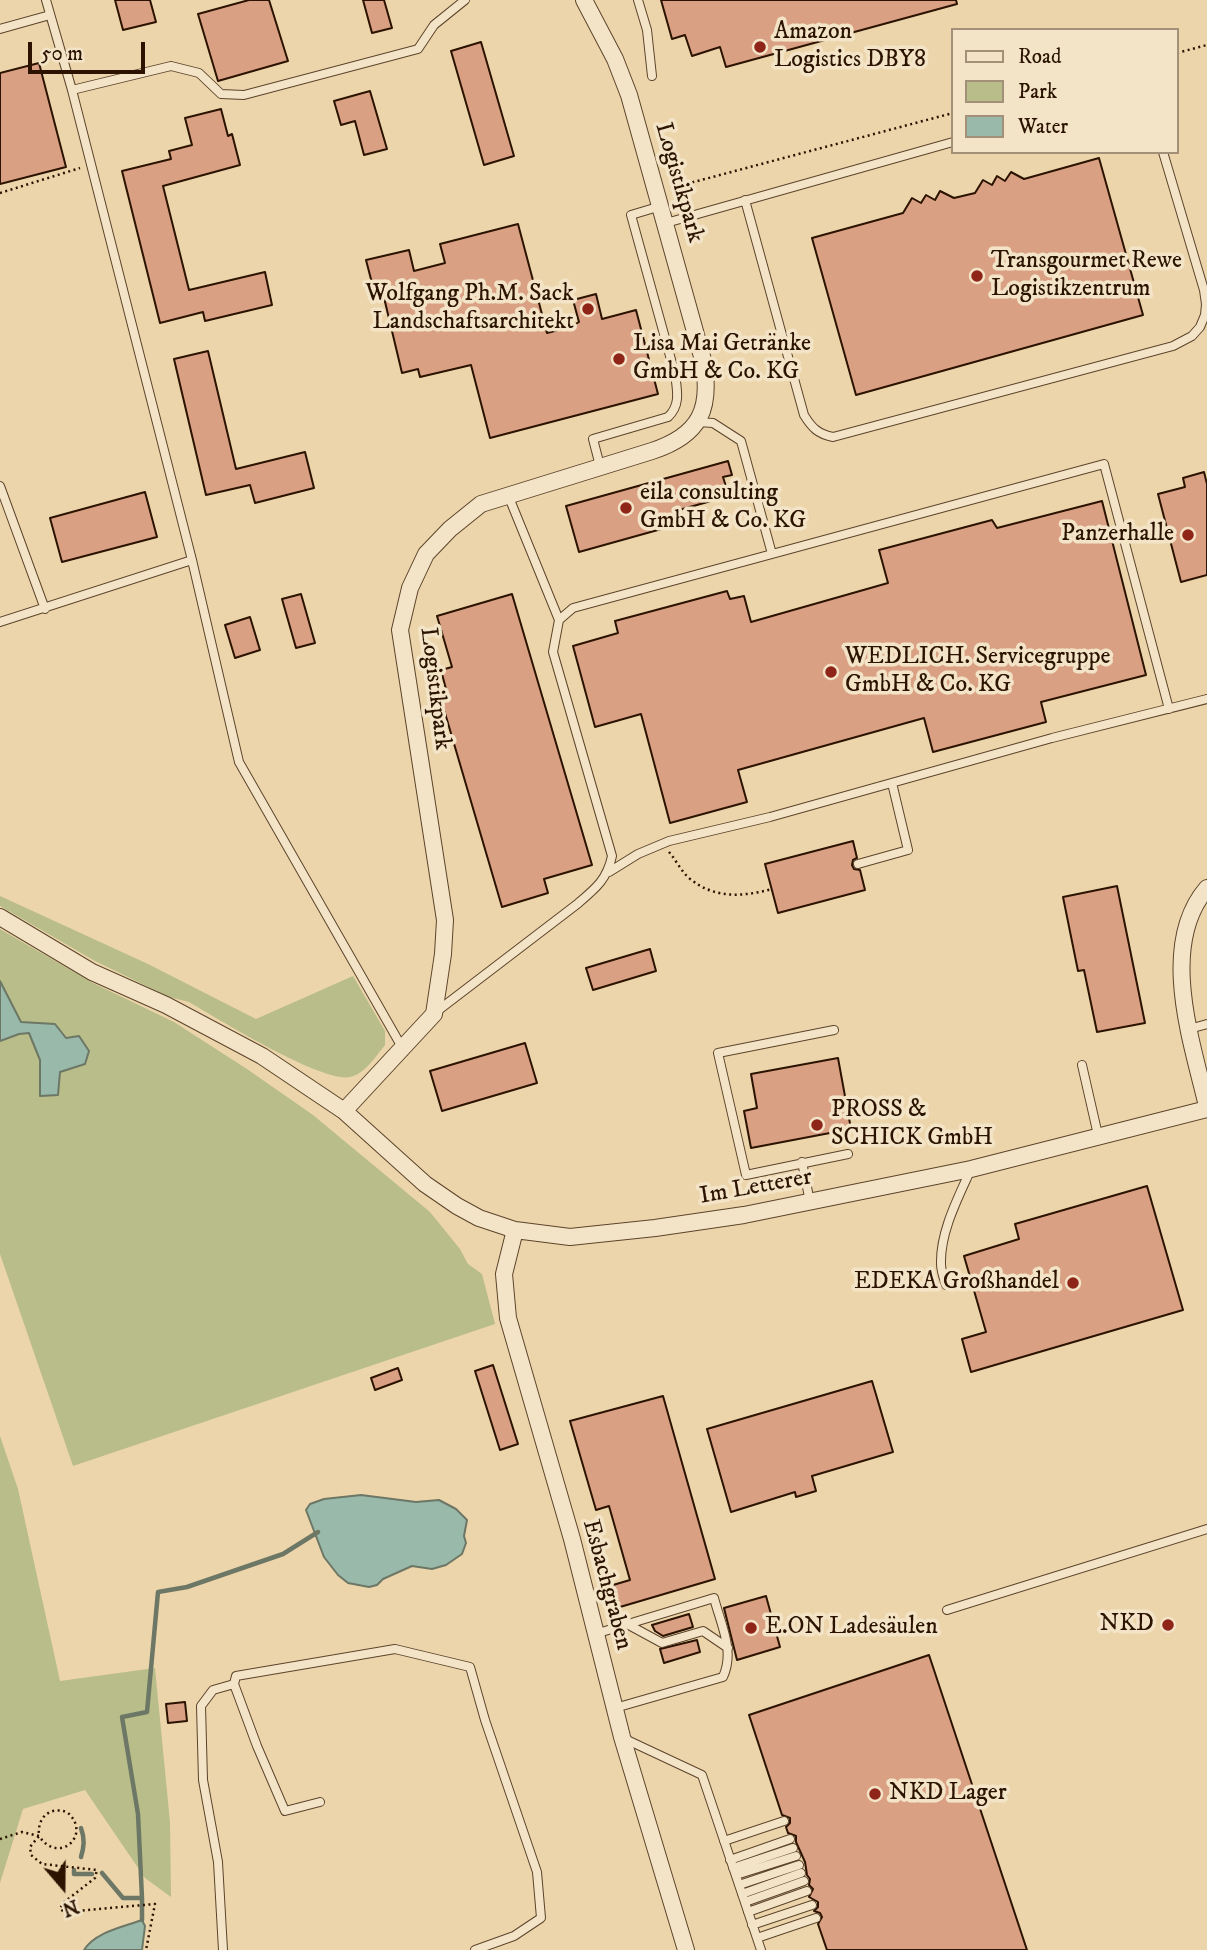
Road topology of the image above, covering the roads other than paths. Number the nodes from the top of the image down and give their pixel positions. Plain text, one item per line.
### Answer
1 (46, 0) edge
2 (465, 0) edge
3 (584, 0) edge
4 (638, 0) edge
5 (50, 15) junction
6 (0, 29) edge
7 (652, 76) dead end
8 (72, 90) junction
9 (951, 143) edge
10 (1164, 154) edge
11 (659, 199) junction
12 (745, 200) junction
13 (666, 223) junction
14 (698, 422) junction
15 (600, 466) junction
16 (0, 486) edge
17 (508, 495) junction
18 (772, 554) junction
19 (192, 560) junction
20 (44, 609) junction
21 (559, 620) junction
22 (0, 622) edge
23 (1207, 699) edge
24 (1169, 709) junction
25 (892, 783) junction
26 (859, 864) dead end
27 (609, 872) junction
28 (1207, 888) edge
29 (0, 917) edge
30 (434, 1014) junction
31 (1207, 1024) edge
32 (1189, 1029) junction
33 (834, 1030) dead end
34 (403, 1049) junction
35 (1082, 1065) dead end
36 (1207, 1107) edge
37 (344, 1111) junction
38 (1098, 1136) junction
39 (848, 1154) dead end
40 (802, 1162) junction
41 (971, 1169) junction
42 (810, 1202) junction
43 (515, 1230) junction
44 (946, 1285) dead end
45 (1207, 1529) edge
46 (947, 1610) dead end
47 (627, 1624) junction
48 (595, 1634) junction
49 (728, 1648) junction
50 (233, 1684) junction
51 (615, 1709) junction
52 (622, 1737) junction
53 (320, 1802) dead end
54 (784, 1821) dead end
55 (790, 1839) dead end
56 (724, 1841) junction
57 (733, 1867) junction
58 (800, 1869) junction
59 (739, 1885) junction
60 (743, 1898) junction
61 (812, 1905) dead end
62 (748, 1912) junction
63 (816, 1918) dead end
64 (752, 1925) junction
65 (757, 1938) junction
66 (223, 1950) edge
67 (475, 1950) edge
68 (686, 1950) edge
69 (761, 1950) edge

1 - 5 lane
2 - 8 lane
3 - 11 street, Logistikpark
4 - 7 lane
5 - 6 lane
5 - 8 lane
8 - 19 lane
9 - 12 lane
10 - 12 lane
11 - 13 street, Logistikpark
11 - 15 lane
12 - 13 lane
13 - 14 street, Logistikpark
14 - 15 street, Logistikpark
14 - 18 lane
15 - 17 street, Logistikpark
16 - 20 lane
17 - 21 lane
17 - 30 street, Logistikpark
18 - 21 lane
18 - 24 lane
19 - 20 lane
19 - 34 lane
20 - 22 lane
21 - 27 lane
23 - 24 lane
24 - 25 lane
25 - 26 lane
25 - 27 lane
27 - 30 lane
28 - 32 street
29 - 37 street
30 - 34 street
31 - 32 lane
32 - 36 street
33 - 40 lane
34 - 37 street
35 - 38 lane
36 - 38 street, Im Letterer
37 - 43 street, Im Letterer
38 - 41 street, Im Letterer
39 - 40 lane
40 - 42 lane
41 - 42 street, Im Letterer
41 - 44 lane
42 - 43 street, Im Letterer
43 - 48 street, Esbachgraben
45 - 46 lane
47 - 48 lane
47 - 49 lane
47 - 49 lane
48 - 51 street, Esbachgraben
49 - 51 lane
50 - 53 lane
50 - 66 lane
50 - 67 lane
51 - 52 street, Esbachgraben
52 - 56 lane
52 - 68 street, Esbachgraben
54 - 56 lane
55 - 57 lane
56 - 57 lane
57 - 58 lane
57 - 59 lane
58 - 59 lane
58 - 60 lane
58 - 62 lane
59 - 60 lane
60 - 62 lane
61 - 64 lane
62 - 64 lane
63 - 65 lane
64 - 65 lane
65 - 69 lane

